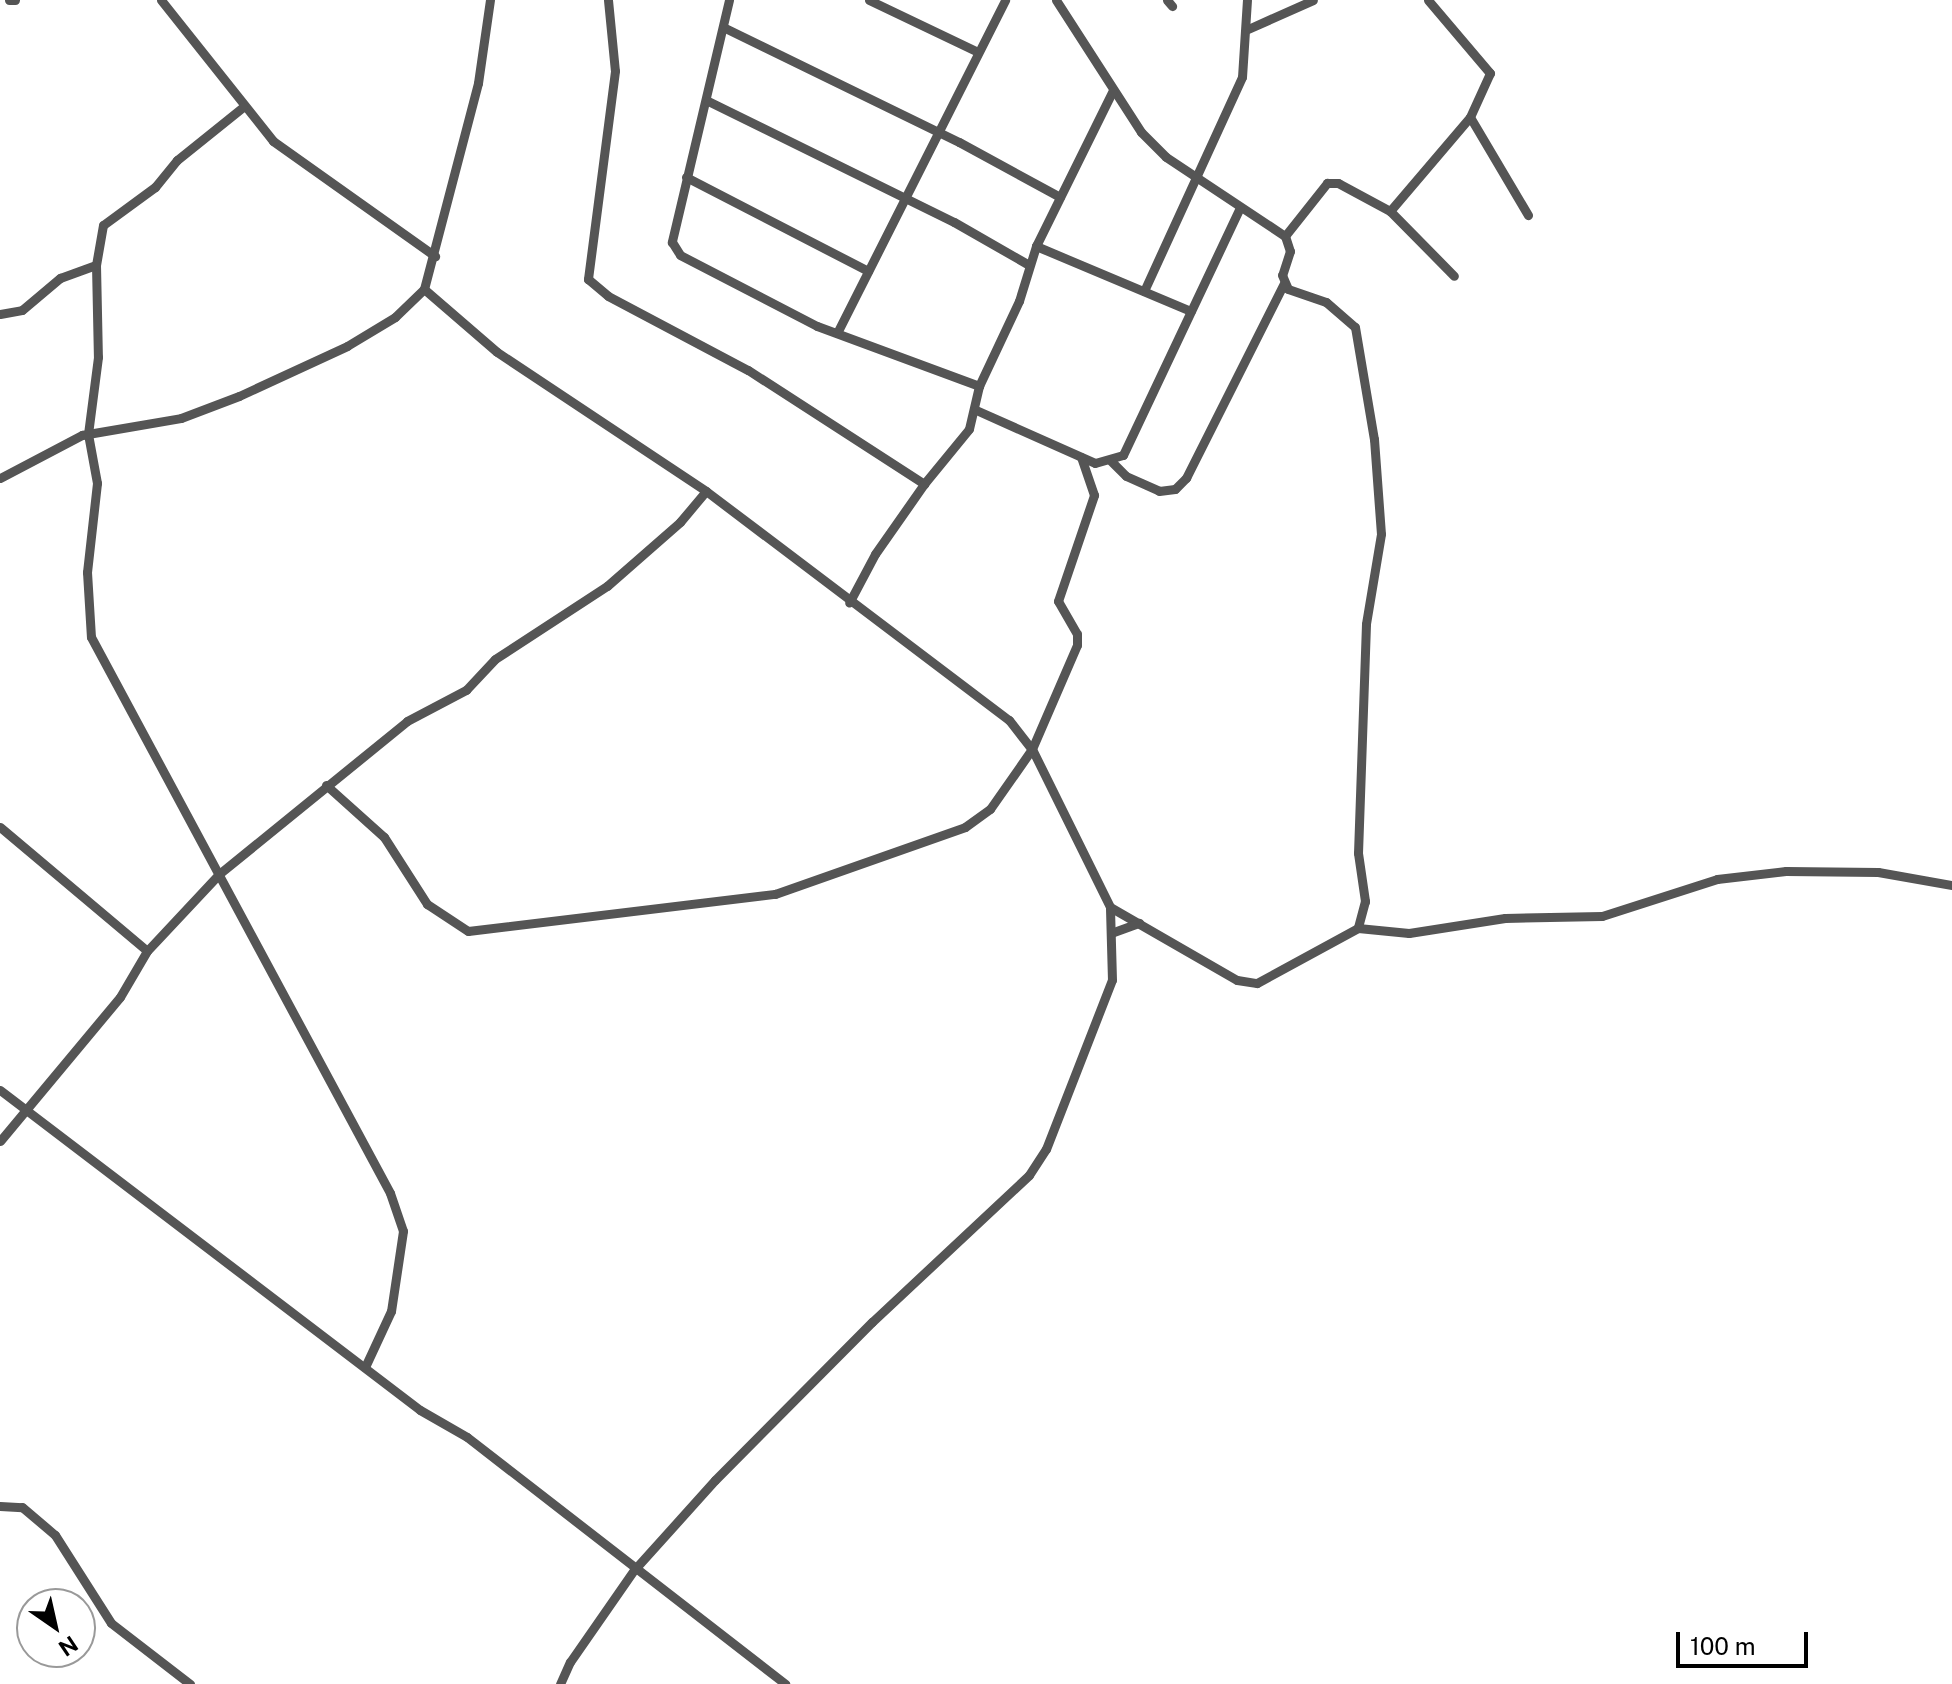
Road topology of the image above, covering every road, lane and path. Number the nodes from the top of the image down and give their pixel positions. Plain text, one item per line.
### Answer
1 (9, 0) edge
2 (15, 0) edge
3 (161, 0) edge
4 (490, 0) edge
5 (608, 0) edge
6 (729, 0) edge
7 (869, 0) edge
8 (1005, 0) edge
9 (1056, 0) edge
10 (1247, 0) edge
11 (1313, 0) edge
12 (1428, 0) edge
13 (723, 27) junction
14 (1248, 29) junction
15 (976, 51) junction
16 (1112, 92) junction
17 (708, 101) junction
18 (243, 107) junction
19 (1470, 117) junction
20 (938, 132) junction
21 (686, 177) junction
22 (1199, 181) junction
23 (904, 197) junction
24 (1060, 197) junction
25 (1240, 208) junction
26 (1390, 211) junction
27 (1528, 215) dead end
28 (1285, 236) junction
29 (1036, 246) junction
30 (435, 256) junction
31 (96, 265) junction
32 (1029, 265) junction
33 (868, 271) junction
34 (1454, 276) dead end
35 (1284, 283) junction
36 (424, 289) junction
37 (1144, 291) junction
38 (1191, 311) junction
39 (0, 314) edge
40 (837, 333) junction
41 (979, 386) junction
42 (976, 410) junction
43 (88, 434) junction
44 (1081, 457) junction
45 (1111, 461) junction
46 (0, 478) edge
47 (924, 484) junction
48 (706, 491) junction
49 (849, 603) junction
50 (1032, 749) junction
51 (326, 785) junction
52 (0, 827) edge
53 (219, 874) junction
54 (1952, 885) edge
55 (1110, 907) junction
56 (1139, 923) junction
57 (1358, 928) junction
58 (1111, 933) junction
59 (147, 951) junction
60 (0, 1090) edge
61 (28, 1107) junction
62 (0, 1141) edge
63 (365, 1367) junction
64 (0, 1506) edge
65 (634, 1570) junction
66 (190, 1684) edge
67 (560, 1684) edge
68 (785, 1684) edge

1 - 2 street
3 - 18 street
4 - 30 street
5 - 47 street
6 - 13 street
7 - 15 street
8 - 15 street
9 - 16 street
10 - 14 street
11 - 14 street
12 - 19 street
13 - 17 street
13 - 20 street
14 - 22 street
15 - 20 street
16 - 22 street
16 - 24 street
17 - 21 street
17 - 23 street
18 - 30 street
18 - 31 street
19 - 26 street
19 - 27 street
20 - 23 street
20 - 24 street
21 - 33 street
21 - 40 street
22 - 25 street
22 - 37 street
23 - 32 street
23 - 33 street
24 - 29 street
25 - 28 street
25 - 38 street
26 - 28 street
26 - 34 street
28 - 35 street
29 - 32 street
29 - 37 street
30 - 36 street
31 - 39 street
31 - 43 street
32 - 41 street
33 - 40 street
35 - 45 street
35 - 57 street
36 - 43 street
36 - 48 street
37 - 38 street
38 - 45 street
40 - 41 street
41 - 42 street
42 - 44 street
42 - 47 street
43 - 46 street
43 - 53 street
44 - 45 street
44 - 50 street
47 - 49 street
48 - 49 street
48 - 51 street
49 - 50 street
50 - 51 street
50 - 55 street
51 - 53 street
52 - 59 street
53 - 59 street
53 - 63 street
54 - 57 street
55 - 56 street
55 - 58 street
56 - 57 street
56 - 58 street
58 - 65 street
59 - 61 street
60 - 61 street
61 - 62 street
61 - 63 street
63 - 65 street
64 - 66 street
65 - 67 street
65 - 68 street

